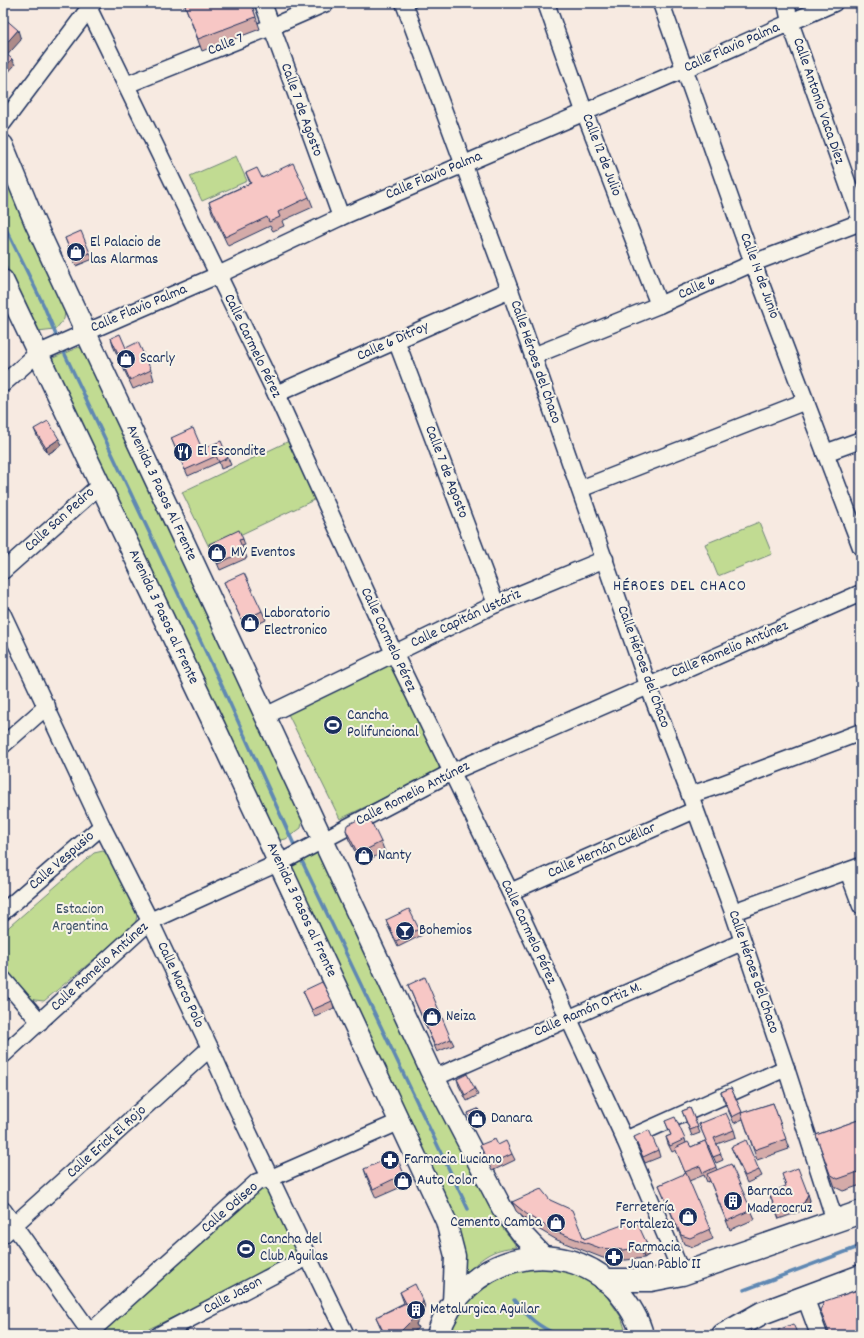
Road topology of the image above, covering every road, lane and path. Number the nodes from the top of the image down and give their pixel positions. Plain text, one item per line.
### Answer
1 (263, 3) edge
2 (326, 3) edge
3 (404, 3) edge
4 (546, 3) edge
5 (661, 3) edge
6 (786, 3) edge
7 (834, 3) edge
8 (91, 6) edge
9 (790, 22) junction
10 (271, 27) junction
11 (685, 69) junction
12 (126, 85) junction
13 (584, 111) junction
14 (3, 123) edge
15 (3, 145) edge
16 (464, 163) junction
17 (341, 217) junction
18 (861, 222) edge
19 (754, 263) junction
20 (218, 275) junction
21 (3, 280) edge
22 (510, 290) junction
23 (658, 305) junction
24 (79, 335) junction
25 (396, 340) junction
26 (42, 352) junction
27 (533, 356) junction
28 (3, 384) edge
29 (276, 394) junction
30 (806, 401) junction
31 (861, 440) edge
32 (825, 453) junction
33 (100, 485) junction
34 (580, 489) junction
35 (861, 547) edge
36 (605, 559) junction
37 (3, 571) edge
38 (861, 593) edge
39 (496, 604) junction
40 (3, 615) edge
41 (394, 653) junction
42 (648, 685) junction
43 (46, 706) junction
44 (265, 716) junction
45 (861, 732) edge
46 (3, 745) edge
47 (452, 772) junction
48 (690, 795) junction
49 (695, 810) junction
50 (102, 826) junction
51 (317, 843) junction
52 (282, 861) junction
53 (855, 868) edge
54 (510, 892) junction
55 (861, 906) edge
56 (3, 912) edge
57 (733, 912) junction
58 (150, 921) junction
59 (742, 942) junction
60 (3, 979) edge
61 (568, 1019) junction
62 (40, 1022) junction
63 (210, 1048) junction
64 (3, 1055) edge
65 (786, 1068) junction
66 (434, 1078) junction
67 (399, 1122) junction
68 (625, 1140) junction
69 (271, 1178) junction
70 (3, 1210) edge
71 (861, 1212) edge
72 (835, 1221) junction
73 (9, 1230) edge
74 (308, 1257) junction
75 (544, 1257) junction
76 (682, 1274) junction
77 (861, 1276) edge
78 (605, 1280) junction
79 (805, 1297) junction
80 (453, 1303) junction
81 (90, 1334) edge
82 (159, 1335) edge
83 (346, 1335) edge
84 (438, 1335) edge
85 (642, 1335) edge
86 (723, 1335) edge
87 (819, 1335) edge

1 - 10 street, Calle 7 de Agosto
2 - 10 street, Calle 7
3 - 16 street, Calle Héroes del Chaco
4 - 13 street, Calle 12 de Julio
5 - 11 street, Calle 14 de Junio
6 - 9 street, Calle Antonio Vaca Díez
7 - 9 street, Calle Flavio Palma
8 - 12 street, Calle Carmelo Pérez
8 - 14 street
9 - 11 street, Calle Flavio Palma
9 - 18 street, Calle Antonio Vaca Díez
10 - 12 street, Calle 7
10 - 17 street, Calle 7 de Agosto
11 - 13 street, Calle Flavio Palma
11 - 19 street, Calle 14 de Junio
12 - 20 street, Calle Carmelo Pérez
13 - 16 street, Calle Flavio Palma
13 - 23 street, Calle 12 de Julio
15 - 24 main road, Avenida 3 Pasos Al Frente
16 - 17 street, Calle Flavio Palma
16 - 22 street, Calle Héroes del Chaco
17 - 20 street, Calle Flavio Palma
18 - 19 street, Calle 6
19 - 23 street, Calle 6
19 - 30 street, Calle 14 de Junio
20 - 24 street, Calle Flavio Palma
20 - 29 street, Calle Carmelo Pérez
21 - 26 main road
22 - 25 street, Calle 6 Ditroy
22 - 27 street, Calle Héroes del Chaco
23 - 27 street, Calle 6
24 - 26 street, Calle Flavio Palma
24 - 44 main road, Avenida 3 Pasos Al Frente
25 - 29 street, Calle 6 Ditroy
25 - 39 street, Calle 7 de Agosto
26 - 28 street, Calle Flavio Palma
26 - 33 main road
27 - 34 street, Calle Héroes del Chaco
29 - 41 street, Calle Carmelo Pérez
30 - 32 street, Calle 14 de Junio
30 - 34 street
31 - 32 street
32 - 35 street, Calle 14 de Junio
33 - 37 street, Calle San Pedro
33 - 52 main road, Avenida 3 Pasos al Frente
34 - 36 street, Calle Héroes del Chaco
36 - 39 street, Calle Capitán Ustáriz
36 - 42 street, Calle Héroes del Chaco
38 - 42 street, Calle Romelio Antúnez
39 - 41 street, Calle Capitán Ustáriz
40 - 43 street, Calle Marco Polo
41 - 44 street, Calle Capitán Ustáriz
41 - 47 street, Calle Carmelo Pérez
42 - 47 street, Calle Romelio Antúnez
42 - 48 street, Calle Héroes del Chaco
43 - 46 street
43 - 50 street, Calle Marco Polo
44 - 51 main road, Avenida 3 Pasos Al Frente
45 - 48 street
47 - 51 street, Calle Romelio Antúnez
47 - 54 street, Calle Carmelo Pérez
48 - 49 street, Calle Héroes del Chaco
49 - 54 street, Calle Hernán Cuéllar
49 - 57 street, Calle Héroes del Chaco
50 - 56 street, Calle Vespusio
50 - 58 street, Calle Marco Polo
51 - 52 street, Calle Romelio Antúnez
51 - 66 main road
52 - 58 street, Calle Romelio Antúnez
52 - 67 main road, Avenida 3 Pasos al Frente
53 - 55 street
53 - 57 street
54 - 61 street, Calle Carmelo Pérez
57 - 59 street, Calle Héroes del Chaco
58 - 62 street, Calle Romelio Antúnez
58 - 63 street, Calle Marco Polo
59 - 61 street, Calle Ramón Ortiz M.
59 - 65 street, Calle Héroes del Chaco
60 - 62 street
61 - 66 street, Calle Ramón Ortiz M.
61 - 68 street, Calle Carmelo Pérez
62 - 64 street, Calle Romelio Antúnez
63 - 69 street, Calle Marco Polo
63 - 73 street, Calle Erick El Rojo
65 - 68 street
65 - 72 street, Calle Héroes del Chaco
66 - 75 main road
67 - 69 street, Calle Odiseo
67 - 80 main road, Avenida 3 Pasos al Frente
68 - 76 street, Calle Carmelo Pérez
69 - 74 street, Calle Marco Polo
69 - 81 street, Calle Odiseo
70 - 73 street
71 - 72 highway
72 - 76 highway
73 - 81 street
74 - 82 street, Calle Jason
74 - 83 street, Calle Marco Polo
75 - 78 highway
75 - 80 highway
76 - 78 highway
77 - 79 highway
78 - 85 highway
79 - 86 highway
79 - 87 street
80 - 84 highway

